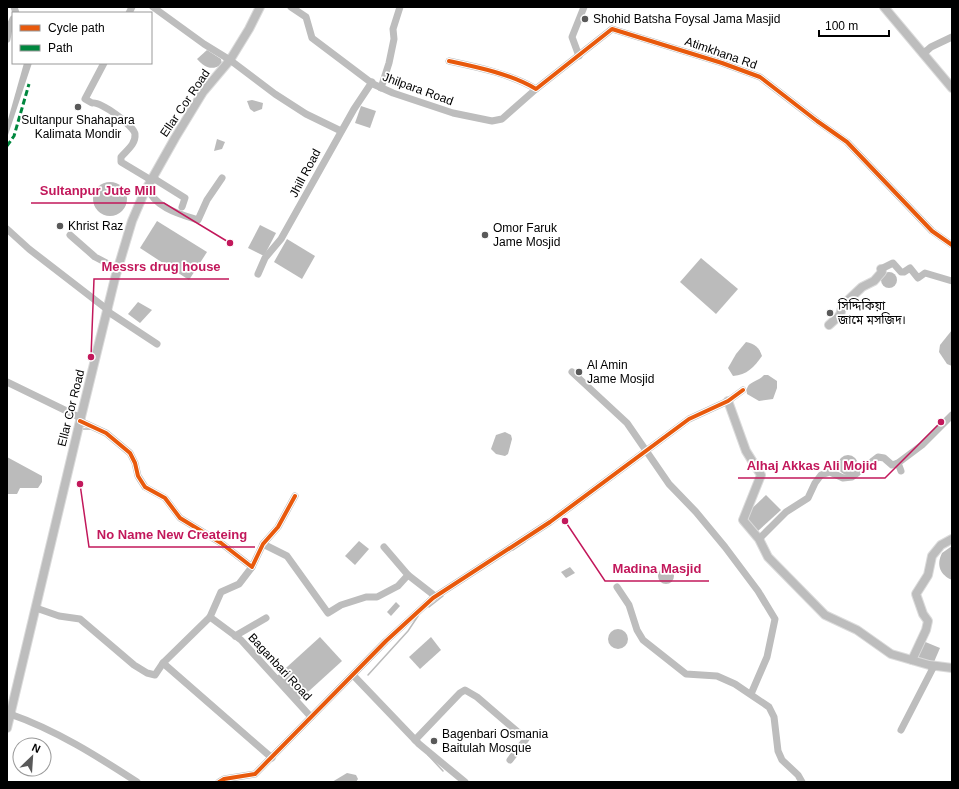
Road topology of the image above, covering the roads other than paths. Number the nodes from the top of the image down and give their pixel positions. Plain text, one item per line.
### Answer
1 (153, 7) edge
2 (260, 7) edge
3 (291, 7) edge
4 (400, 7) edge
5 (584, 7) edge
6 (884, 7) edge
7 (12, 21) edge
8 (397, 21) dead end
9 (952, 37) edge
10 (7, 39) edge
11 (924, 54) junction
12 (579, 56) junction
13 (230, 60) junction
14 (449, 61) dead end
15 (103, 64) edge
16 (372, 82) junction
17 (381, 88) junction
18 (952, 88) edge
19 (536, 89) junction
20 (341, 131) junction
21 (222, 178) dead end
22 (150, 182) junction
23 (182, 207) dead end
24 (7, 229) edge
25 (70, 235) dead end
26 (952, 245) edge
27 (118, 269) junction
28 (881, 269) joint
29 (258, 274) dead end
30 (952, 281) edge
31 (107, 311) junction
32 (829, 325) dead end
33 (157, 344) dead end
34 (572, 372) dead end
35 (7, 382) edge
36 (743, 390) dead end
37 (728, 401) junction
38 (952, 415) edge
39 (81, 420) junction
40 (648, 451) junction
41 (898, 463) junction
42 (901, 471) dead end
43 (295, 496) dead end
44 (759, 539) junction
45 (952, 539) edge
46 (263, 544) junction
47 (384, 547) dead end
48 (252, 567) junction
49 (408, 575) junction
50 (617, 588) dead end
51 (435, 596) junction
52 (36, 608) junction
53 (210, 617) junction
54 (266, 618) dead end
55 (235, 636) junction
56 (912, 660) junction
57 (163, 663) junction
58 (934, 666) junction
59 (952, 668) edge
60 (353, 675) junction
61 (751, 694) junction
62 (10, 714) junction
63 (311, 718) junction
64 (7, 728) edge
65 (901, 730) dead end
66 (415, 740) junction
67 (272, 758) junction
68 (510, 760) dead end
69 (137, 782) edge
70 (219, 782) edge
71 (465, 782) edge
72 (802, 782) edge

1 - 13 street
2 - 13 main road, Ellar Cor Road
3 - 16 street, Jhilpara Road
4 - 8 street
4 - 17 street
5 - 12 street
6 - 11 main road
7 - 10 street
9 - 11 street
11 - 18 main road
12 - 19 street, Atimkhana Rd
12 - 26 street, Atimkhana Rd
13 - 20 street
13 - 22 main road, Ellar Cor Road
14 - 19 street
15 - 22 street
16 - 17 street, Jhilpara Road
16 - 20 street, Jhill Road
17 - 19 street, Jhilpara Road
20 - 29 street, Jhill Road
21 - 22 street
22 - 23 street
22 - 27 main road, Ellar Cor Road
24 - 31 street
25 - 27 street
27 - 31 main road, Ellar Cor Road
28 - 30 street
28 - 32 main road
31 - 33 street
31 - 39 main road, Ellar Cor Road
34 - 40 street
35 - 39 street
36 - 37 street
37 - 40 street
37 - 44 main road
38 - 41 street
39 - 48 street
39 - 52 main road, Ellar Cor Road
40 - 51 street
40 - 61 street
41 - 42 street
41 - 44 street
43 - 46 street
44 - 56 main road
45 - 56 main road
46 - 48 street
46 - 49 street
47 - 49 street
48 - 53 street
49 - 51 street
50 - 61 street
51 - 60 street
52 - 57 street
52 - 62 main road, Ellar Cor Road
53 - 55 street, Baganbari Road
53 - 57 street
54 - 55 street
55 - 63 street, Baganbari Road
56 - 58 main road
57 - 67 street
58 - 59 main road
58 - 65 street
60 - 63 street
60 - 66 street
61 - 72 street
62 - 64 main road, Ellar Cor Road
62 - 69 street
63 - 67 street
66 - 68 street
66 - 71 street
67 - 70 street

